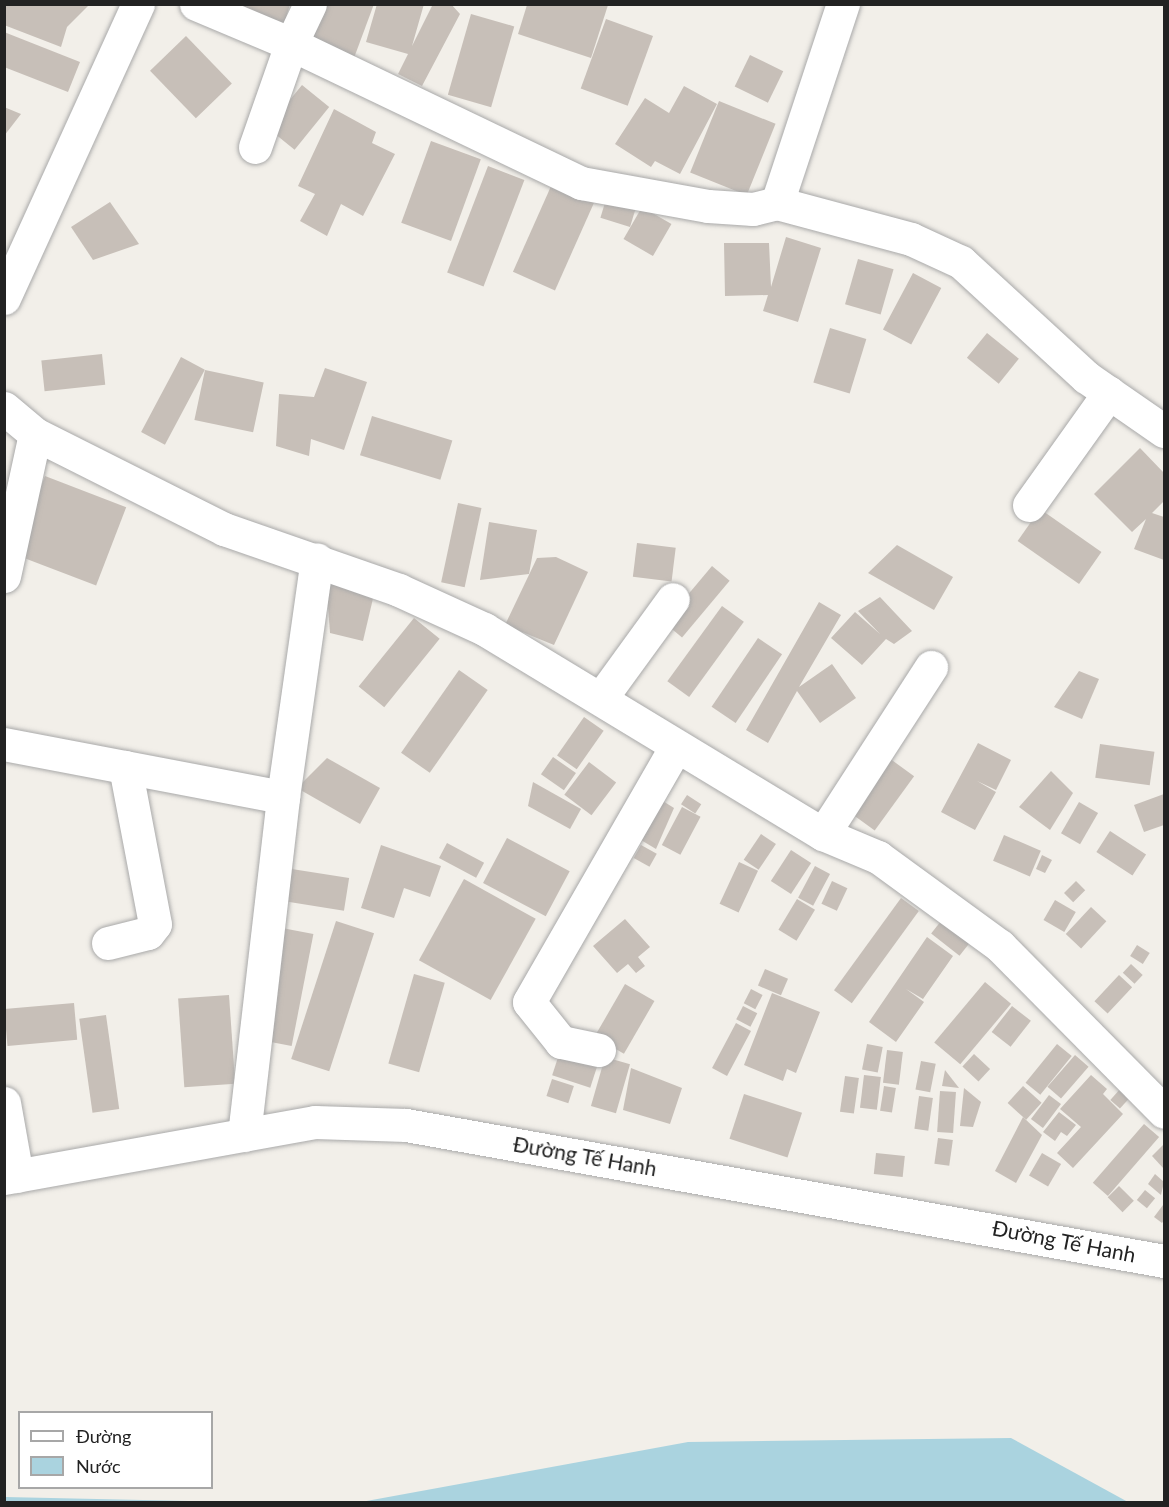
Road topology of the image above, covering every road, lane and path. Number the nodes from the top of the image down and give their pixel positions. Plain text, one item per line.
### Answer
1 (138, 4) edge
2 (196, 4) edge
3 (310, 4) edge
4 (843, 4) edge
5 (291, 44) junction
6 (255, 147) dead end
7 (777, 203) junction
8 (4, 298) edge
9 (1109, 393) junction
10 (4, 408) edge
11 (1164, 431) edge
12 (35, 434) junction
13 (1029, 505) dead end
14 (317, 559) junction
15 (4, 576) edge
16 (673, 598) dead end
17 (931, 667) dead end
18 (601, 698) junction
19 (4, 744) edge
20 (676, 746) junction
21 (125, 767) junction
22 (283, 797) junction
23 (823, 834) junction
24 (108, 943) dead end
25 (599, 1050) dead end
26 (4, 1103) edge
27 (1164, 1112) edge
28 (244, 1135) junction
29 (11, 1177) edge
30 (1164, 1261) edge

1 - 8 street
2 - 5 street
3 - 5 street
4 - 7 street
5 - 6 street
5 - 7 street
7 - 9 street
9 - 11 street
9 - 13 street
10 - 12 street
12 - 14 street
12 - 15 street
14 - 18 street
14 - 22 street
16 - 18 street
17 - 23 street
18 - 20 street
19 - 21 street
20 - 23 street
20 - 25 street
21 - 22 street
21 - 24 street
22 - 28 street
23 - 27 street
26 - 29 street
28 - 29 street, Đường Tế Hanh
28 - 30 street, Đường Tế Hanh

